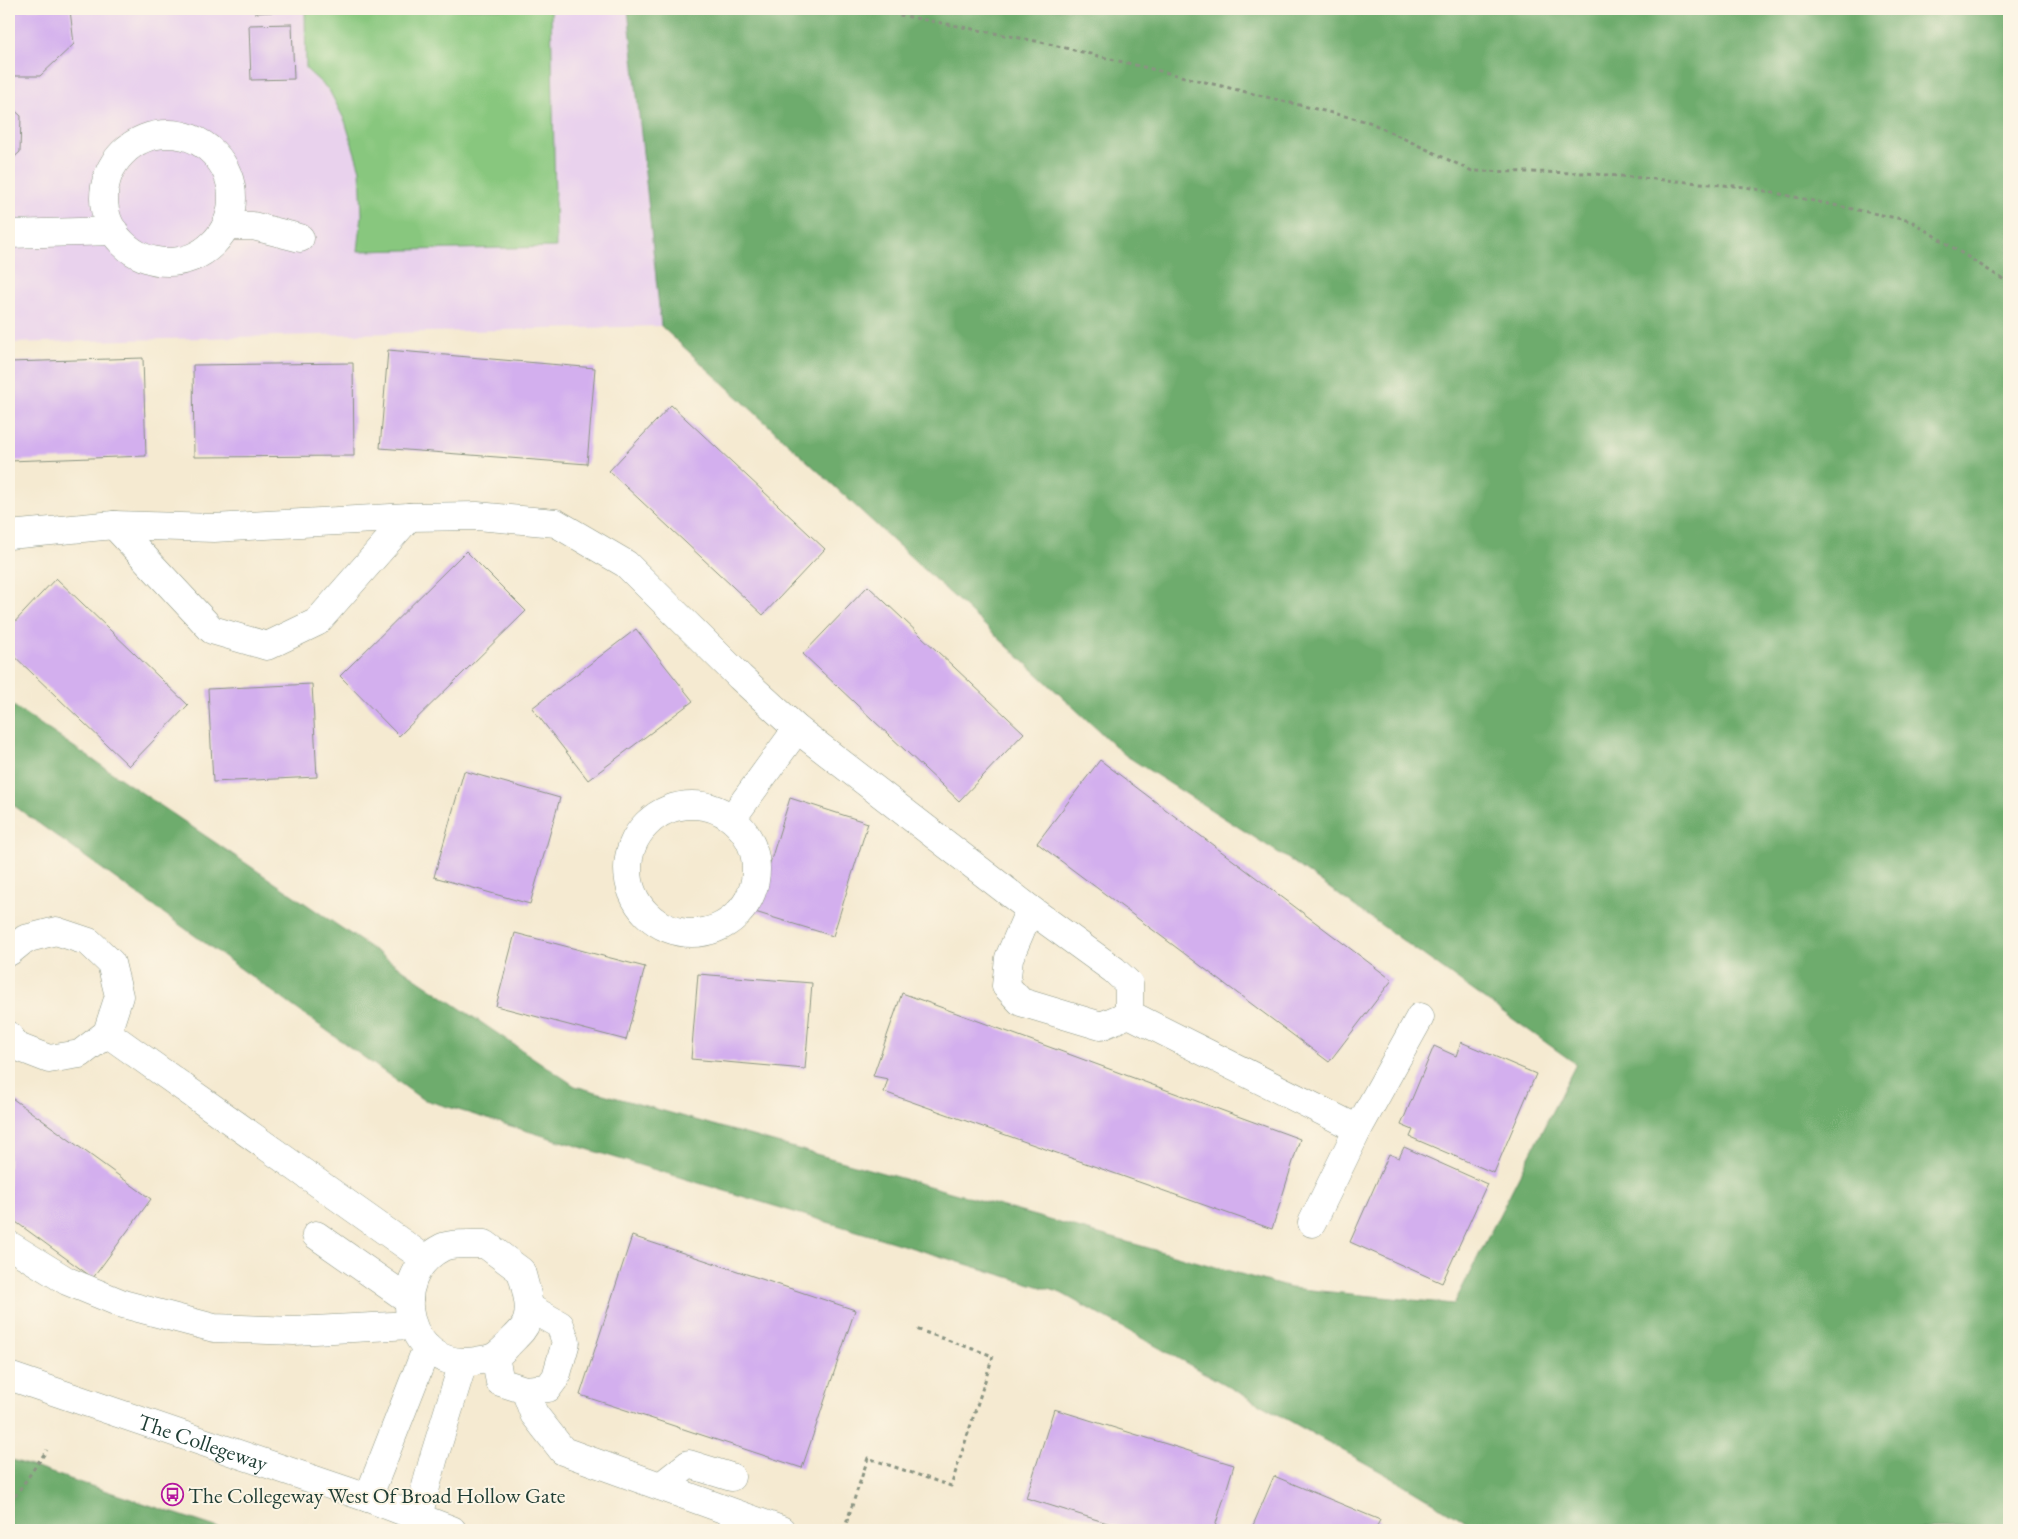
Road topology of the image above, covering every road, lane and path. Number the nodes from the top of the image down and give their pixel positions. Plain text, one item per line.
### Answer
1 (868, 9) edge
2 (226, 226) junction
3 (114, 231) junction
4 (9, 234) edge
5 (300, 238) dead end
6 (2009, 284) edge
7 (410, 517) junction
8 (114, 525) junction
9 (9, 534) edge
10 (798, 729) junction
11 (733, 817) junction
12 (1030, 909) junction
13 (9, 952) edge
14 (1129, 1014) junction
15 (1420, 1017) dead end
16 (107, 1033) junction
17 (9, 1036) edge
18 (1358, 1129) junction
19 (1312, 1223) dead end
20 (316, 1235) dead end
21 (9, 1245) edge
22 (425, 1259) junction
23 (530, 1308) junction
24 (411, 1313) junction
25 (916, 1329) dead end
26 (427, 1347) junction
27 (496, 1357) junction
28 (463, 1363) junction
29 (9, 1376) edge
30 (525, 1390) junction
31 (47, 1450) dead end
32 (731, 1477) dead end
33 (661, 1486) junction
34 (368, 1498) junction
35 (9, 1502) edge
36 (418, 1516) junction
37 (452, 1530) edge
38 (781, 1530) edge
39 (844, 1530) edge

1 - 6 path
2 - 3 street
2 - 3 street
2 - 5 street
3 - 4 street
7 - 8 street
7 - 8 street
7 - 10 street
8 - 9 street
10 - 11 street
10 - 12 street
11 - 11 street
12 - 14 street
12 - 14 street
13 - 16 street
14 - 18 street
15 - 18 street
16 - 17 street
16 - 22 street
18 - 19 street
20 - 24 street
21 - 24 street
22 - 23 street
22 - 24 street
23 - 27 street
23 - 30 street
24 - 26 street
25 - 39 path
26 - 28 street
26 - 34 street
27 - 28 street
27 - 30 street
28 - 36 street
29 - 34 street, The Collegeway
30 - 33 street
31 - 35 path
32 - 33 street
33 - 38 street
34 - 36 street, The Collegeway
36 - 37 street, The Collegeway

